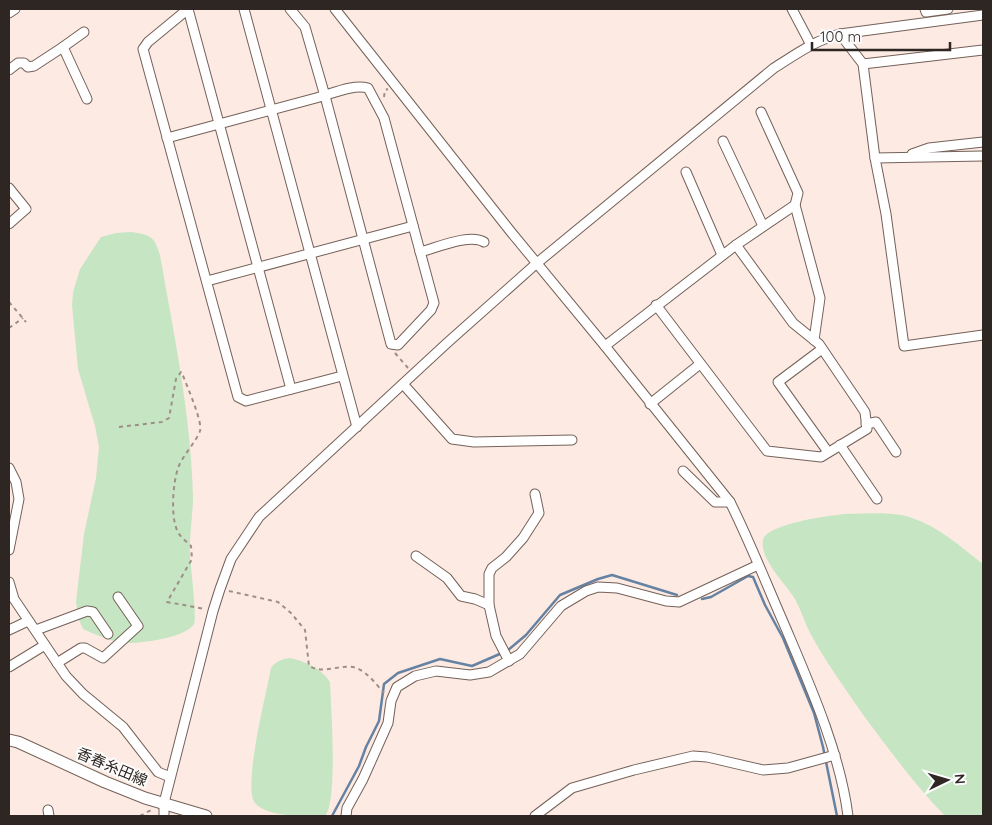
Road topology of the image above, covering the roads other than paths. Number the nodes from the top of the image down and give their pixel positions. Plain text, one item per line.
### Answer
1 (15, 9) edge
2 (188, 9) edge
3 (244, 9) edge
4 (290, 9) edge
5 (335, 9) edge
6 (792, 9) edge
7 (925, 9) edge
8 (948, 9) edge
9 (9, 13) edge
10 (176, 13) edge
11 (983, 15) edge
12 (84, 32) dead end
13 (840, 34) junction
14 (811, 45) junction
15 (63, 47) junction
16 (983, 50) edge
17 (863, 64) junction
18 (9, 70) edge
19 (325, 96) junction
20 (87, 99) dead end
21 (271, 110) junction
22 (761, 112) dead end
23 (219, 124) junction
24 (167, 138) junction
25 (723, 141) dead end
26 (983, 142) edge
27 (983, 156) edge
28 (902, 157) junction
29 (875, 158) junction
30 (686, 172) dead end
31 (9, 188) edge
32 (795, 205) junction
33 (9, 224) edge
34 (413, 226) junction
35 (763, 226) junction
36 (362, 240) junction
37 (484, 242) dead end
38 (736, 245) junction
39 (420, 252) junction
40 (310, 253) junction
41 (722, 255) junction
42 (537, 263) junction
43 (258, 267) junction
44 (207, 281) junction
45 (656, 305) junction
46 (983, 335) edge
47 (814, 340) junction
48 (605, 346) junction
49 (822, 349) junction
50 (700, 364) junction
51 (342, 376) junction
52 (403, 384) junction
53 (291, 389) junction
54 (650, 404) junction
55 (866, 424) junction
56 (357, 427) junction
57 (572, 440) dead end
58 (840, 445) junction
59 (828, 452) junction
60 (896, 452) dead end
61 (9, 468) edge
62 (683, 470) dead end
63 (535, 494) dead end
64 (876, 499) dead end
65 (730, 502) junction
66 (9, 550) edge
67 (416, 556) dead end
68 (758, 565) junction
69 (9, 582) edge
70 (118, 598) dead end
71 (489, 605) junction
72 (28, 621) junction
73 (9, 630) edge
74 (36, 630) junction
75 (108, 634) dead end
76 (45, 645) junction
77 (508, 661) junction
78 (57, 663) junction
79 (9, 667) edge
80 (9, 740) edge
81 (833, 756) junction
82 (170, 777) junction
83 (164, 802) junction
84 (164, 816) edge
85 (206, 816) edge
86 (346, 816) edge
87 (535, 816) edge
88 (848, 816) edge

1 - 9 street
2 - 10 street
2 - 23 street
3 - 21 street
4 - 19 street
5 - 42 street
6 - 14 street
7 - 8 street
10 - 24 street
11 - 13 street
12 - 15 street
13 - 14 street
13 - 17 street
14 - 42 street
15 - 18 street
15 - 20 street
16 - 17 street
17 - 29 street
19 - 21 street
19 - 34 street
19 - 36 street
21 - 23 street
21 - 40 street
22 - 32 street
23 - 24 street
23 - 43 street
24 - 44 street
25 - 35 street
26 - 28 street
27 - 28 street
28 - 29 street
29 - 46 street
30 - 41 street
31 - 33 street
32 - 35 street
32 - 47 street
34 - 36 street
34 - 39 street
35 - 38 street
36 - 39 street
36 - 40 street
37 - 39 street
38 - 41 street
38 - 47 street
40 - 43 street
40 - 51 street
41 - 45 street
42 - 48 street
42 - 52 street
43 - 44 street
43 - 53 street
44 - 53 street
45 - 48 street
45 - 50 street
47 - 49 street
48 - 54 street
49 - 55 street
49 - 59 street
50 - 54 street
50 - 59 street
51 - 53 street
51 - 56 street
52 - 56 street
52 - 57 street
54 - 65 street
55 - 58 street
55 - 60 street
56 - 82 street
58 - 59 street
58 - 64 street
61 - 66 street
62 - 65 street
63 - 71 street
65 - 68 street
67 - 71 street
68 - 77 street
68 - 81 street
69 - 72 street
70 - 78 street
71 - 77 street
72 - 73 street
72 - 74 street
74 - 75 street
74 - 76 street
76 - 78 street
76 - 79 street
77 - 86 street
78 - 82 street
80 - 83 main road, 香春糸田線
81 - 87 street
81 - 88 street
82 - 83 street
83 - 84 street
83 - 85 main road, 香春糸田線

